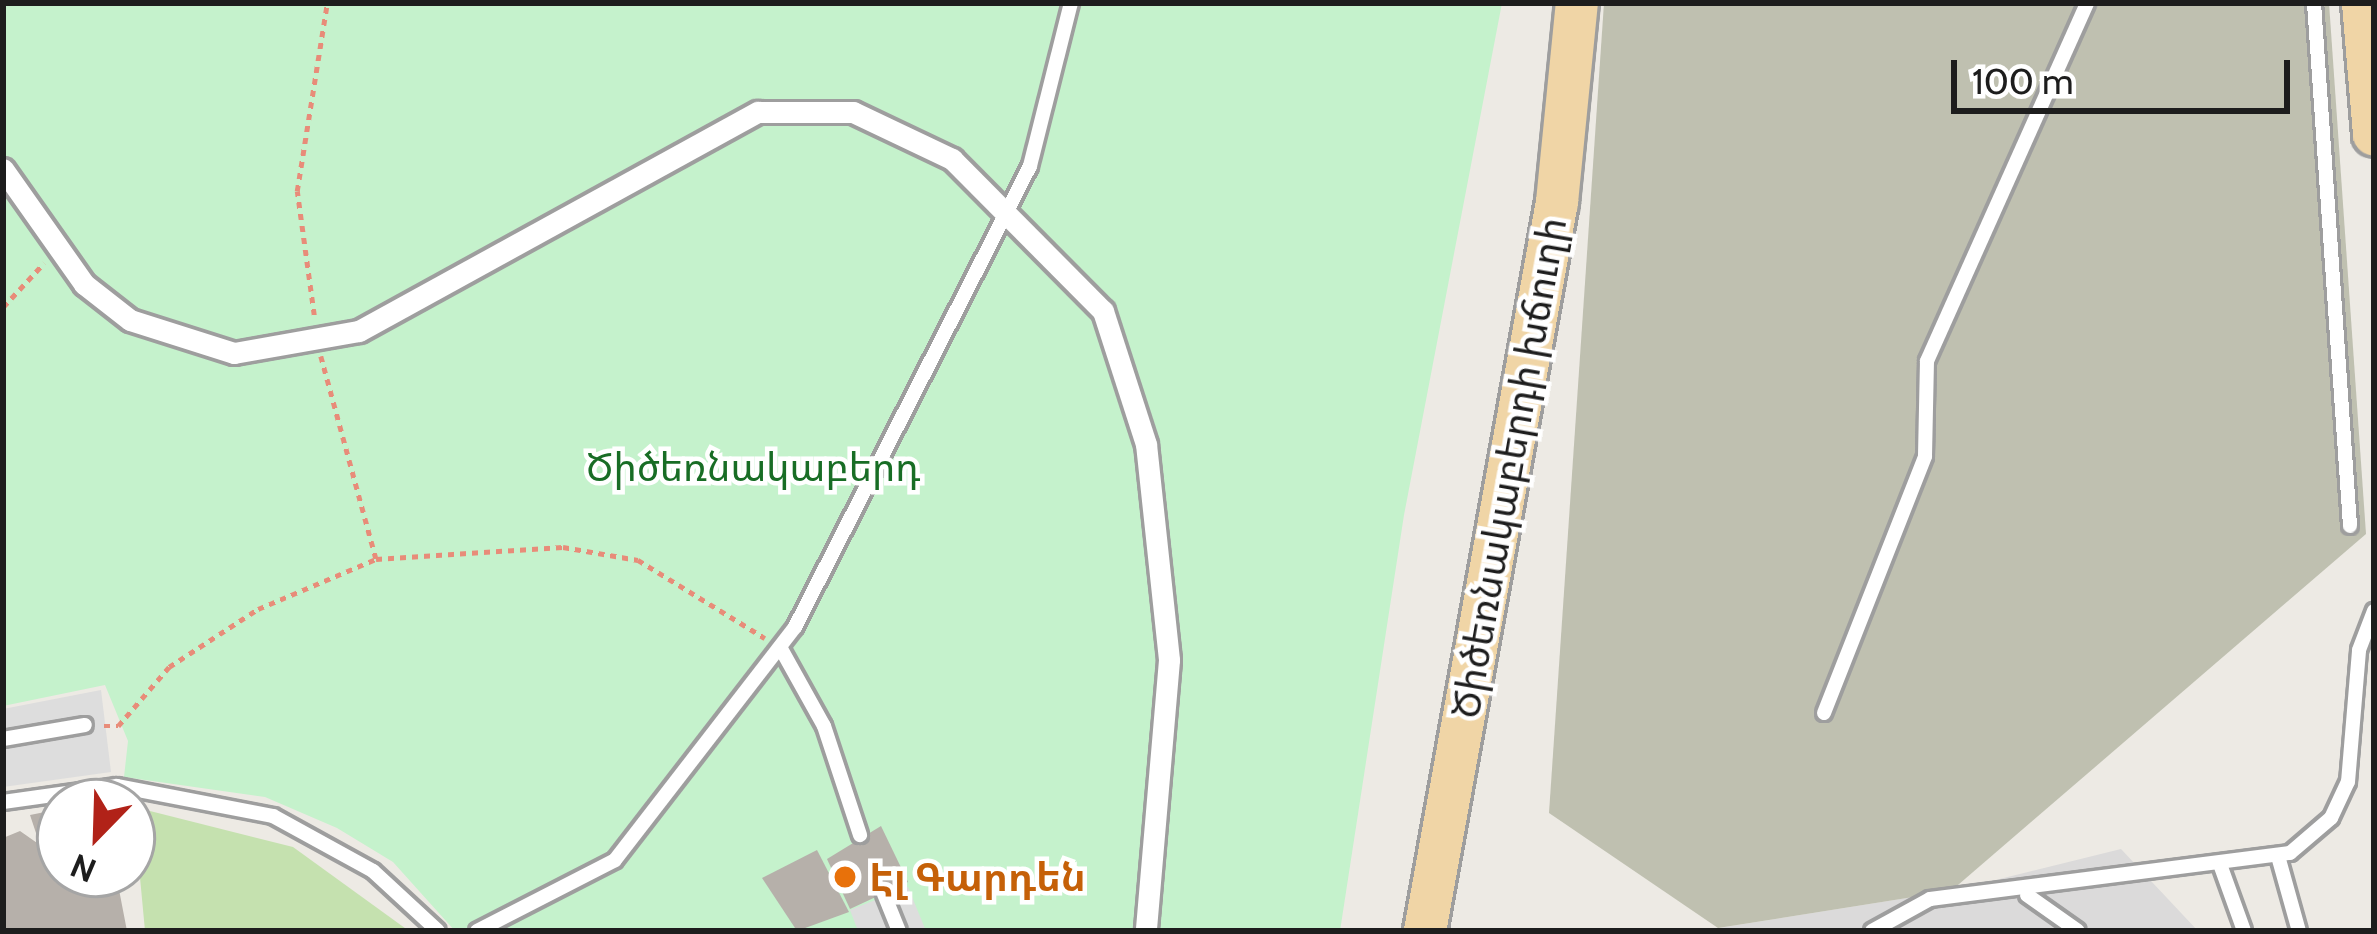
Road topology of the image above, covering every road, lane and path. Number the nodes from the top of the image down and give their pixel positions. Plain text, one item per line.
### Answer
1 (327, 3) edge
2 (1071, 3) edge
3 (1552, 3) edge
4 (1576, 3) edge
5 (2087, 3) edge
6 (2314, 3) edge
7 (2363, 3) edge
8 (2374, 135) edge
9 (3, 169) edge
10 (1010, 211) junction
11 (56, 252) junction
12 (3, 307) edge
13 (319, 346) junction
14 (2350, 526) dead end
15 (376, 559) junction
16 (2374, 611) edge
17 (781, 647) junction
18 (1824, 713) dead end
19 (85, 725) dead end
20 (118, 726) dead end
21 (3, 739) edge
22 (3, 802) edge
23 (860, 835) dead end
24 (2278, 856) junction
25 (2221, 867) junction
26 (884, 894) dead end
27 (2027, 895) junction
28 (1889, 917) junction
29 (438, 931) edge
30 (477, 931) edge
31 (899, 931) edge
32 (1146, 931) edge
33 (1402, 931) edge
34 (1425, 931) edge
35 (1872, 931) edge
36 (1900, 931) edge
37 (2078, 931) edge
38 (2244, 931) edge
39 (2300, 931) edge

1 - 13 path
2 - 10 lane
3 - 33 main road, Ծիծեռնակաբերդի խճուղի
4 - 34 main road, Ծիծեռնակաբերդի խճուղի
5 - 18 lane
6 - 14 lane
7 - 8 main road
9 - 11 street
10 - 13 street
10 - 17 lane
10 - 32 street
11 - 12 path
11 - 13 street
13 - 15 path
15 - 17 path
15 - 20 path
16 - 24 lane
17 - 23 lane
17 - 30 lane
19 - 21 lane
22 - 29 lane
24 - 25 lane
24 - 39 lane
25 - 27 lane
25 - 38 lane
26 - 31 lane
27 - 28 lane
27 - 37 lane
28 - 35 lane
28 - 36 lane

